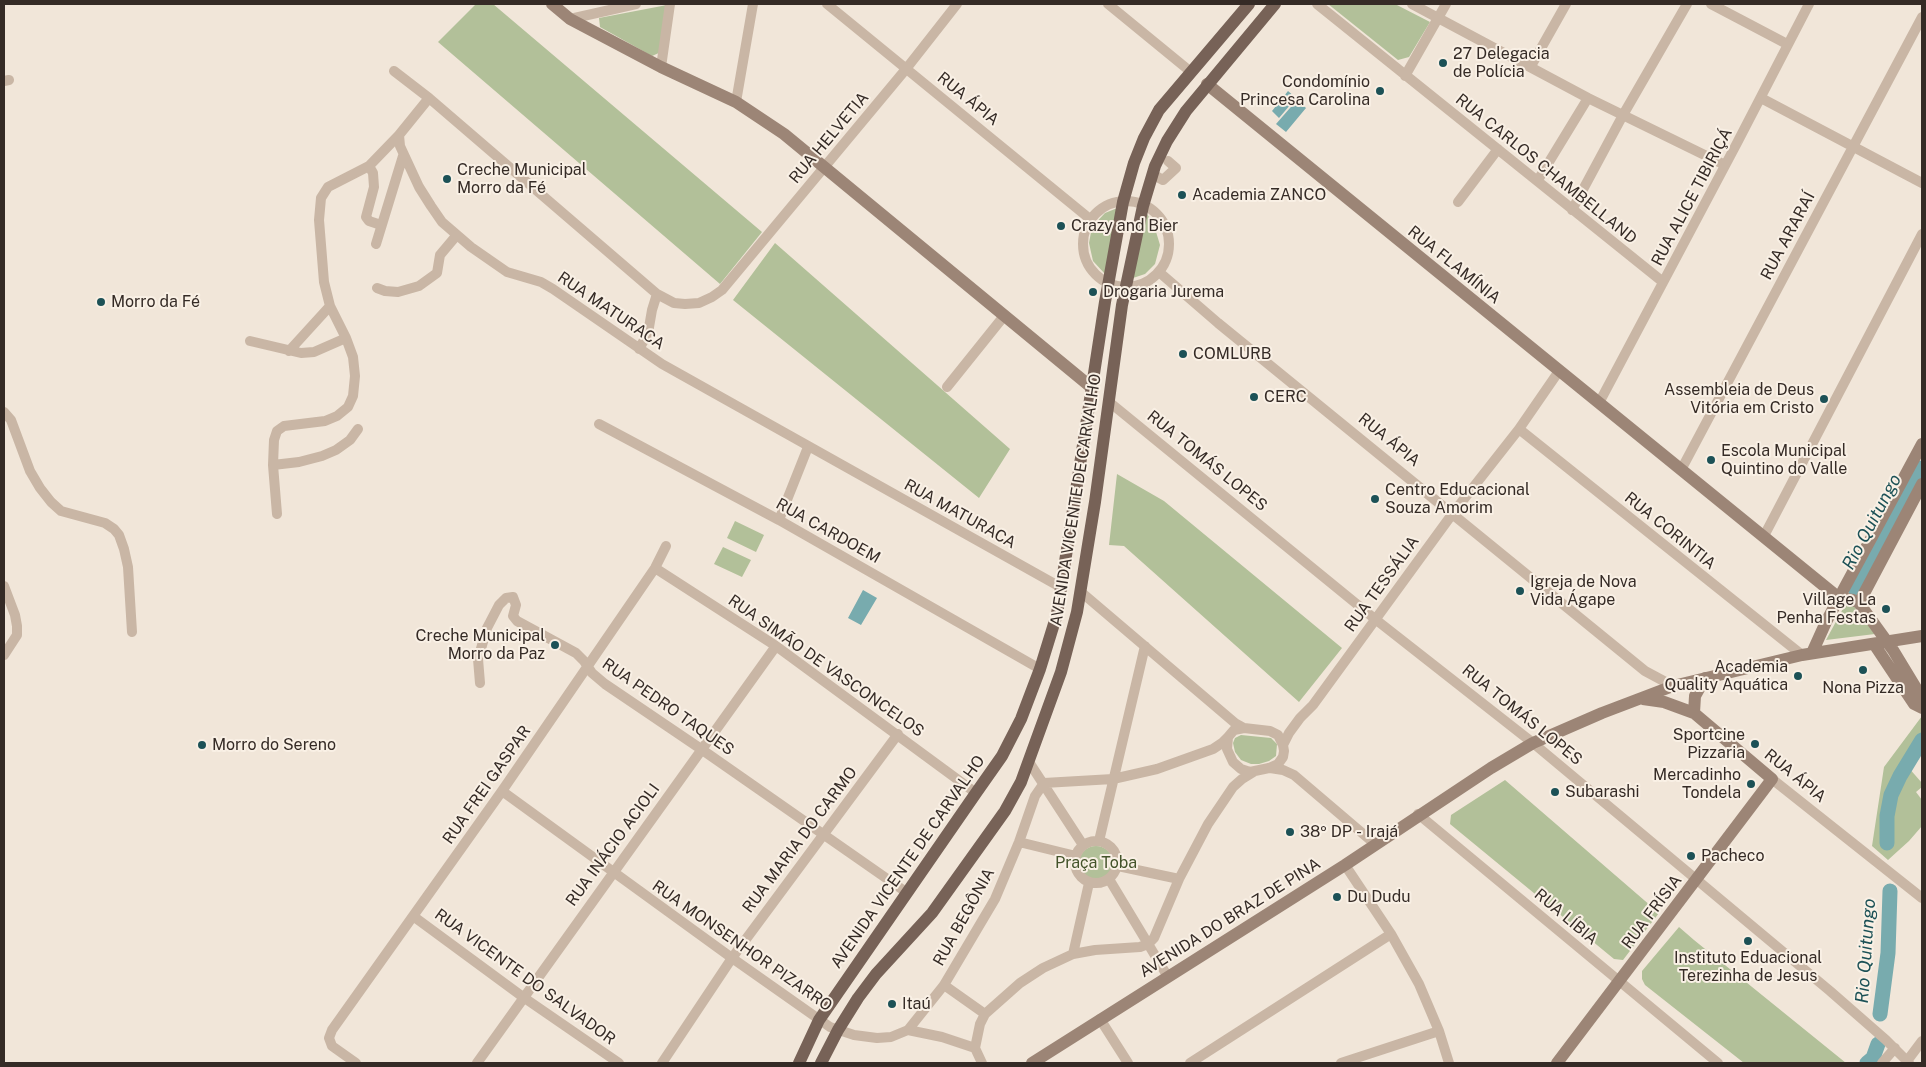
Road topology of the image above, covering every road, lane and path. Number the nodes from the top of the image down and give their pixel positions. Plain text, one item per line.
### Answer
1 (552, 4) edge
2 (636, 4) edge
3 (670, 4) edge
4 (753, 4) edge
5 (827, 4) edge
6 (957, 4) edge
7 (1108, 4) edge
8 (1248, 4) edge
9 (1275, 4) edge
10 (1317, 4) edge
11 (1412, 4) edge
12 (1446, 4) edge
13 (1566, 4) edge
14 (1688, 4) edge
15 (1710, 4) edge
16 (1809, 4) edge
17 (1922, 16) edge
18 (1438, 18) junction
19 (570, 19) junction
20 (1787, 44) junction
21 (1531, 66) junction
22 (661, 67) junction
23 (906, 70) junction
24 (394, 71) dead end
25 (1191, 72) junction
26 (1404, 76) junction
27 (1207, 84) junction
28 (429, 98) junction
29 (1588, 98) junction
30 (1761, 98) junction
31 (736, 102) junction
32 (1623, 115) junction
33 (399, 135) junction
34 (1852, 146) junction
35 (1498, 149) junction
36 (403, 156) junction
37 (1168, 161) dead end
38 (1725, 165) junction
39 (369, 166) junction
40 (824, 168) junction
41 (1152, 174) junction
42 (1538, 180) junction
43 (1922, 183) edge
44 (1124, 202) junction
45 (1458, 202) dead end
46 (1143, 206) junction
47 (1572, 210) junction
48 (1090, 219) junction
49 (381, 225) junction
50 (1922, 234) edge
51 (456, 236) junction
52 (376, 244) dead end
53 (1159, 272) junction
54 (1663, 282) junction
55 (1109, 283) junction
56 (1126, 286) junction
57 (377, 288) dead end
58 (658, 294) junction
59 (330, 306) junction
60 (1004, 316) junction
61 (346, 338) junction
62 (250, 341) dead end
63 (639, 349) junction
64 (288, 351) junction
65 (1559, 372) junction
66 (947, 387) dead end
67 (1092, 387) junction
68 (1108, 401) junction
69 (1599, 403) junction
70 (4, 412) edge
71 (598, 424) dead end
72 (358, 429) dead end
73 (1519, 429) junction
74 (1922, 444) edge
75 (808, 447) junction
76 (273, 465) junction
77 (1681, 470) junction
78 (1922, 484) edge
79 (277, 514) dead end
80 (1453, 514) junction
81 (779, 520) junction
82 (1764, 536) junction
83 (666, 546) dead end
84 (655, 568) junction
85 (4, 586) edge
86 (1062, 588) junction
87 (1081, 592) junction
88 (1839, 598) junction
89 (1859, 603) junction
90 (1375, 619) junction
91 (132, 632) dead end
92 (1922, 636) edge
93 (1881, 643) junction
94 (776, 646) junction
95 (1144, 646) junction
96 (5, 651) edge
97 (1807, 654) junction
98 (588, 667) junction
99 (1040, 669) junction
100 (1645, 671) junction
101 (1705, 678) junction
102 (480, 683) dead end
103 (1673, 686) junction
104 (1645, 696) junction
105 (1922, 698) edge
106 (1922, 708) edge
107 (1694, 713) junction
108 (1226, 715) junction
109 (1300, 718) junction
110 (1244, 728) junction
111 (1268, 730) junction
112 (898, 734) junction
113 (1229, 735) junction
114 (1532, 743) junction
115 (701, 748) junction
116 (1284, 749) junction
117 (1203, 753) junction
118 (1232, 760) junction
119 (1029, 762) junction
120 (1269, 768) junction
121 (1255, 771) junction
122 (1294, 775) junction
123 (1112, 779) junction
124 (1772, 780) junction
125 (1044, 783) junction
126 (1233, 787) junction
127 (502, 791) junction
128 (976, 793) junction
129 (1418, 814) junction
130 (823, 833) junction
131 (1099, 841) junction
132 (1019, 842) junction
133 (1375, 844) junction
134 (1083, 845) junction
135 (1076, 856) junction
136 (1345, 865) junction
137 (1118, 866) junction
138 (613, 872) junction
139 (1179, 878) junction
140 (1110, 879) junction
141 (1697, 879) junction
142 (1090, 883) junction
143 (906, 892) junction
144 (1922, 898) edge
145 (413, 916) junction
146 (1391, 934) junction
147 (1148, 944) junction
148 (1073, 954) junction
149 (732, 958) junction
150 (1168, 977) junction
151 (1620, 981) junction
152 (944, 985) junction
153 (523, 996) junction
154 (985, 1014) junction
155 (1100, 1019) junction
156 (819, 1020) junction
157 (838, 1030) junction
158 (908, 1030) junction
159 (1439, 1031) junction
160 (1922, 1041) edge
161 (975, 1048) junction
162 (1895, 1048) junction
163 (349, 1061) edge
164 (1908, 1062) edge
165 (477, 1063) edge
166 (619, 1063) edge
167 (662, 1063) edge
168 (799, 1063) edge
169 (821, 1063) edge
170 (982, 1063) edge
171 (1032, 1063) edge
172 (1128, 1063) edge
173 (1190, 1063) edge
174 (1341, 1063) edge
175 (1449, 1063) edge
176 (1557, 1063) edge
177 (1718, 1063) edge
178 (1882, 1063) edge

1 - 19 street
2 - 19 street
3 - 22 street
4 - 31 street
5 - 23 street, RUA ÁPIA
6 - 23 street, RUA HELVETIA
7 - 25 street
8 - 25 main road, AVENIDA VICENTE DE CARVALHO
9 - 27 main road, AVENIDA VICENTE DE CARVALHO
10 - 26 street, RUA CARLOS CHAMBELLAND
11 - 18 street
12 - 18 street
13 - 21 street
14 - 32 street
15 - 20 street
16 - 20 street, RUA ALICE TIBIRIÇÁ
17 - 34 street, RUA ARARAÍ
18 - 21 street
18 - 26 street
19 - 22 street
20 - 30 street, RUA ALICE TIBIRIÇÁ
21 - 29 street
22 - 31 street
23 - 40 street, RUA HELVETIA
23 - 48 street, RUA ÁPIA
24 - 28 street
25 - 44 main road, AVENIDA VICENTE DE CARVALHO
26 - 35 street, RUA CARLOS CHAMBELLAND
27 - 41 main road, AVENIDA VICENTE DE CARVALHO
27 - 65 street, RUA FLAMÍNIA
28 - 33 street
28 - 58 street
29 - 32 street
29 - 42 street
30 - 34 street
30 - 38 street, RUA ALICE TIBIRIÇÁ
31 - 40 street
32 - 38 street
32 - 47 street
33 - 36 street, RUA MATURACA
33 - 39 street
34 - 43 street
34 - 77 street, RUA ARARAÍ
35 - 42 street, RUA CARLOS CHAMBELLAND
35 - 45 street
36 - 49 street
36 - 51 street, RUA MATURACA
37 - 41 street
38 - 54 street, RUA ALICE TIBIRIÇÁ
39 - 49 street
39 - 59 street
40 - 58 street, RUA HELVETIA
40 - 60 street
41 - 46 main road, AVENIDA VICENTE DE CARVALHO
42 - 47 street, RUA CARLOS CHAMBELLAND
44 - 46 street
44 - 48 street
44 - 55 main road, AVENIDA VICENTE DE CARVALHO
46 - 53 street
46 - 56 main road, AVENIDA VICENTE DE CARVALHO
47 - 54 street, RUA CARLOS CHAMBELLAND
48 - 55 street
49 - 52 street
50 - 82 street
51 - 57 street
51 - 63 street, RUA MATURACA
53 - 56 street
53 - 80 street, RUA ÁPIA
54 - 69 street, RUA ALICE TIBIRIÇÁ
55 - 56 street
55 - 67 main road, AVENIDA VICENTE DE CARVALHO
56 - 68 main road, AVENIDA VICENTE DE CARVALHO
58 - 63 street
59 - 61 street
59 - 64 street
60 - 66 street
60 - 67 street
61 - 64 street
61 - 76 street
62 - 64 street
63 - 75 street, RUA MATURACA
65 - 69 street, RUA FLAMÍNIA
65 - 73 street, RUA TESSÁLIA
67 - 86 main road, AVENIDA VICENTE DE CARVALHO
68 - 87 main road, AVENIDA VICENTE DE CARVALHO
68 - 90 street, RUA TOMÁS LOPES
69 - 77 street, RUA FLAMÍNIA
70 - 91 street
71 - 81 street, RUA CARDOEM
72 - 76 street
73 - 80 street, RUA TESSÁLIA
73 - 97 street, RUA CORINTIA
74 - 88 street
75 - 81 street
75 - 86 street, RUA MATURACA
76 - 79 street
77 - 82 street, RUA FLAMÍNIA
78 - 89 street
80 - 90 street, RUA TESSÁLIA
80 - 100 street, RUA ÁPIA
81 - 99 street, RUA CARDOEM
82 - 88 street, RUA FLAMÍNIA
83 - 84 street, RUA FREI GASPAR
84 - 94 street, RUA SIMÃO DE VASCONCELOS
84 - 98 street, RUA FREI GASPAR
85 - 96 street
86 - 99 main road, AVENIDA VICENTE DE CARVALHO
87 - 95 street
87 - 119 main road, AVENIDA VICENTE DE CARVALHO
88 - 89 street
88 - 97 street
89 - 93 street
90 - 109 street, RUA TESSÁLIA
90 - 114 street, RUA TOMÁS LOPES
92 - 93 street, AVENIDA DO BRAZ DE PINA
93 - 97 street, AVENIDA DO BRAZ DE PINA
93 - 105 street
93 - 106 street
94 - 112 street, RUA SIMÃO DE VASCONCELOS
94 - 115 street, RUA INÁCIO ACIOLI
95 - 108 street
95 - 123 street
97 - 101 street, AVENIDA DO BRAZ DE PINA
98 - 102 street, RUA PEDRO TAQUES
98 - 115 street, RUA PEDRO TAQUES
98 - 127 street, RUA FREI GASPAR
99 - 128 main road, AVENIDA VICENTE DE CARVALHO
100 - 103 street, RUA ÁPIA
100 - 104 street
101 - 103 street, AVENIDA DO BRAZ DE PINA
101 - 107 street
103 - 104 street, AVENIDA DO BRAZ DE PINA
104 - 107 street, RUA ÁPIA
104 - 114 street, AVENIDA DO BRAZ DE PINA
107 - 124 street, RUA ÁPIA
108 - 110 street
108 - 113 street
109 - 111 street, RUA TESSÁLIA
109 - 116 street, RUA TESSÁLIA
110 - 111 street
110 - 113 street
111 - 116 street
112 - 128 street, RUA SIMÃO DE VASCONCELOS
112 - 130 street, RUA MARIA DO CARMO
113 - 117 street
113 - 118 street
114 - 129 street, AVENIDA DO BRAZ DE PINA
114 - 141 street, RUA TOMÁS LOPES
115 - 130 street, RUA PEDRO TAQUES
115 - 138 street, RUA INÁCIO ACIOLI
116 - 120 street
116 - 122 street
117 - 118 street
117 - 123 street
118 - 121 street
118 - 126 street
119 - 125 street
119 - 157 main road, AVENIDA VICENTE DE CARVALHO
120 - 121 street
120 - 122 street
121 - 126 street
122 - 133 street
123 - 125 street
123 - 131 street
124 - 141 street, RUA FRÍSIA
124 - 144 street, RUA ÁPIA
125 - 132 street, RUA BEGÔNIA
125 - 134 street
126 - 139 street
127 - 138 street, RUA MONSENHOR PIZARRO
127 - 145 street, RUA FREI GASPAR
128 - 143 main road, AVENIDA VICENTE DE CARVALHO
129 - 133 street, AVENIDA DO BRAZ DE PINA
129 - 151 street, RUA LÍBIA
130 - 143 street, RUA PEDRO TAQUES
130 - 149 street, RUA MARIA DO CARMO
131 - 134 street
131 - 137 street
132 - 135 street
132 - 152 street, RUA BEGÔNIA
133 - 136 street, AVENIDA DO BRAZ DE PINA
134 - 135 street
135 - 142 street
136 - 146 street
136 - 150 street, AVENIDA DO BRAZ DE PINA
137 - 139 street
137 - 140 street
138 - 149 street, RUA MONSENHOR PIZARRO
138 - 153 street, RUA INÁCIO ACIOLI
139 - 147 street
140 - 142 street
140 - 147 street
141 - 151 street, RUA FRÍSIA
141 - 162 street, RUA TOMÁS LOPES
142 - 148 street
143 - 156 main road, AVENIDA VICENTE DE CARVALHO
145 - 153 street, RUA VICENTE DO SALVADOR
145 - 163 street, RUA FREI GASPAR
146 - 159 street
146 - 173 street
147 - 148 street
147 - 150 street
148 - 154 street
149 - 156 street, RUA MONSENHOR PIZARRO
149 - 167 street, RUA MARIA DO CARMO
150 - 155 street, AVENIDA DO BRAZ DE PINA
151 - 176 street, RUA FRÍSIA
151 - 177 street, RUA LÍBIA
152 - 154 street
152 - 158 street, RUA BEGÔNIA
153 - 165 street, RUA INÁCIO ACIOLI
153 - 166 street, RUA VICENTE DO SALVADOR
154 - 161 street
155 - 171 street, AVENIDA DO BRAZ DE PINA
155 - 172 street
156 - 157 street, RUA MONSENHOR PIZARRO
156 - 168 main road, AVENIDA VICENTE DE CARVALHO
157 - 158 street, RUA MONSENHOR PIZARRO
157 - 169 main road, AVENIDA VICENTE DE CARVALHO
158 - 161 street, RUA MONSENHOR PIZARRO
159 - 174 street
159 - 175 street
160 - 164 street
161 - 170 street
162 - 164 street, RUA TOMÁS LOPES
162 - 178 street

